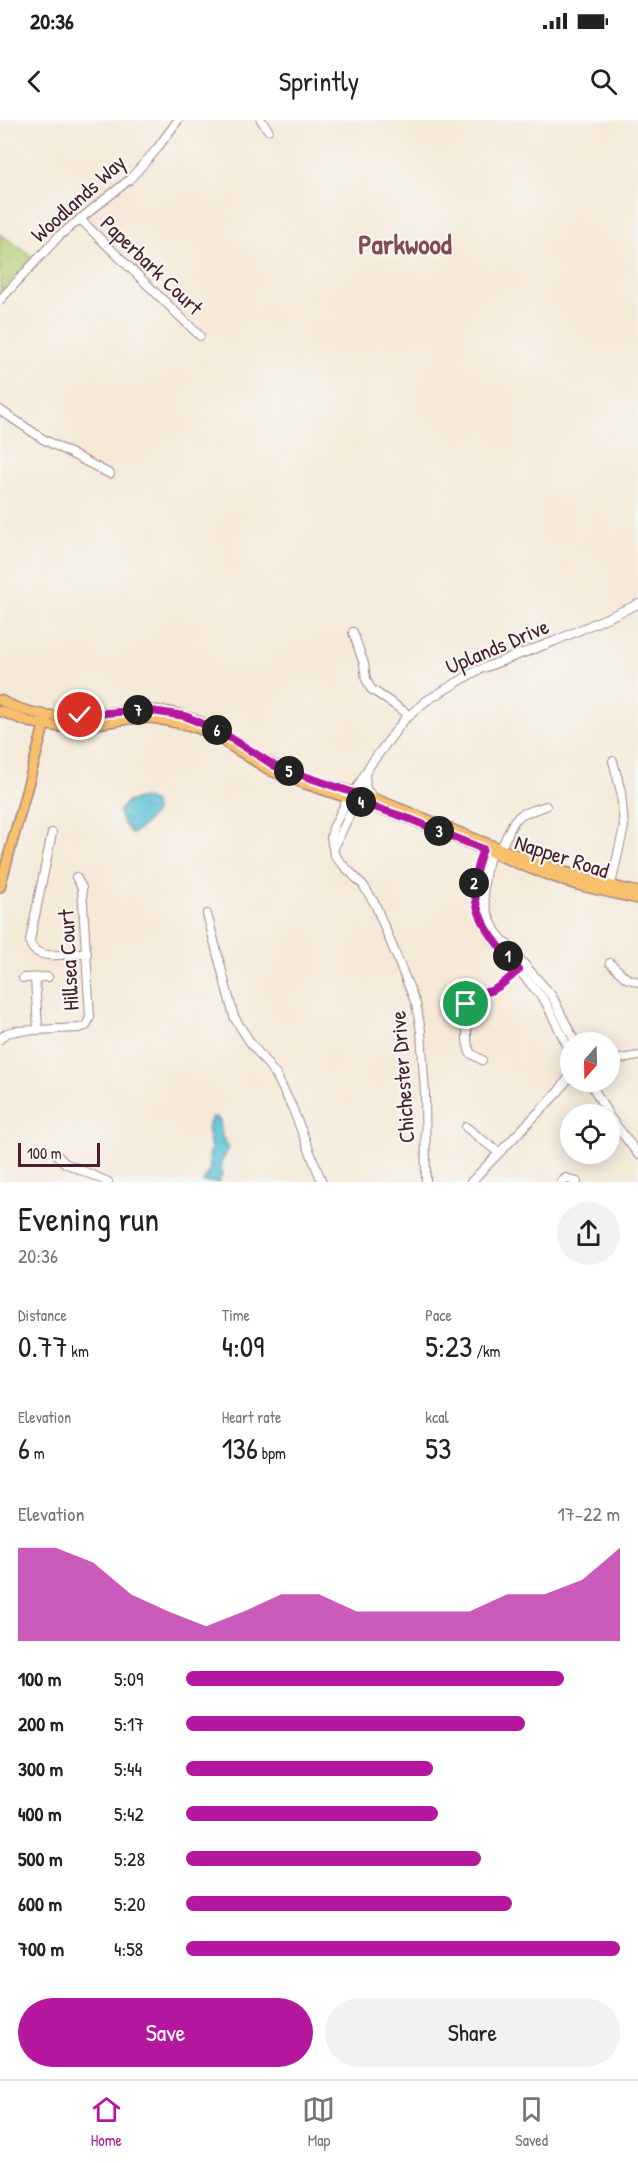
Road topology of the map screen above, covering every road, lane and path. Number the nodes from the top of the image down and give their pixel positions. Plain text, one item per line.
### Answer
1 (178, 120) edge
2 (261, 120) edge
3 (267, 130) dead end
4 (80, 219) junction
5 (0, 300) edge
6 (200, 336) dead end
7 (0, 410) edge
8 (110, 474) dead end
9 (638, 604) edge
10 (353, 632) dead end
11 (0, 700) edge
12 (0, 711) edge
13 (47, 714) junction
14 (408, 717) junction
15 (45, 725) junction
16 (613, 761) dead end
17 (365, 773) junction
18 (304, 776) junction
19 (353, 797) junction
20 (374, 798) junction
21 (546, 806) dead end
22 (52, 833) dead end
23 (492, 849) junction
24 (76, 877) dead end
25 (0, 887) edge
26 (610, 889) junction
27 (638, 892) edge
28 (638, 899) edge
29 (207, 914) dead end
30 (87, 952) junction
31 (610, 963) dead end
32 (522, 968) junction
33 (48, 977) dead end
34 (23, 978) dead end
35 (35, 978) junction
36 (638, 982) edge
37 (38, 1029) junction
38 (560, 1032) edge
39 (570, 1032) edge
40 (0, 1039) edge
41 (638, 1056) edge
42 (620, 1059) edge
43 (482, 1060) dead end
44 (560, 1089) edge
45 (466, 1127) dead end
46 (620, 1131) edge
47 (56, 1154) dead end
48 (499, 1154) junction
49 (638, 1154) edge
50 (108, 1182) edge
51 (322, 1182) edge
52 (426, 1182) edge
53 (471, 1182) edge
54 (561, 1182) edge
55 (577, 1182) edge

1 - 4 street, Woodlands Way
2 - 3 street
4 - 5 street, Woodlands Way
4 - 6 street, Paperbark Court
7 - 8 street
9 - 14 street, Uplands Drive
10 - 14 street
11 - 13 main road, Napper Road
12 - 15 main road, Napper Road
13 - 15 main road
13 - 18 main road, Napper Road
14 - 17 street, Uplands Drive
15 - 19 main road, Napper Road
15 - 25 main road
16 - 26 street
17 - 18 street
17 - 19 street, Uplands Drive
17 - 20 street
18 - 19 main road, Napper Road
19 - 20 main road, Napper Road
19 - 23 main road, Napper Road
19 - 52 street, Chichester Drive
20 - 23 main road, Napper Road
21 - 23 street
22 - 30 street
23 - 26 main road, Napper Road
23 - 32 street
24 - 30 street, Hillsea Court
26 - 27 main road, Napper Road
26 - 28 main road, Napper Road
29 - 51 street
30 - 37 street, Hillsea Court
31 - 36 street
32 - 38 street
32 - 39 street
32 - 43 street
33 - 35 street
34 - 35 street
35 - 37 street
37 - 40 street, Hillsea Court
41 - 42 street
44 - 48 street
45 - 48 street
46 - 49 street
47 - 50 street
48 - 53 street
54 - 55 street

